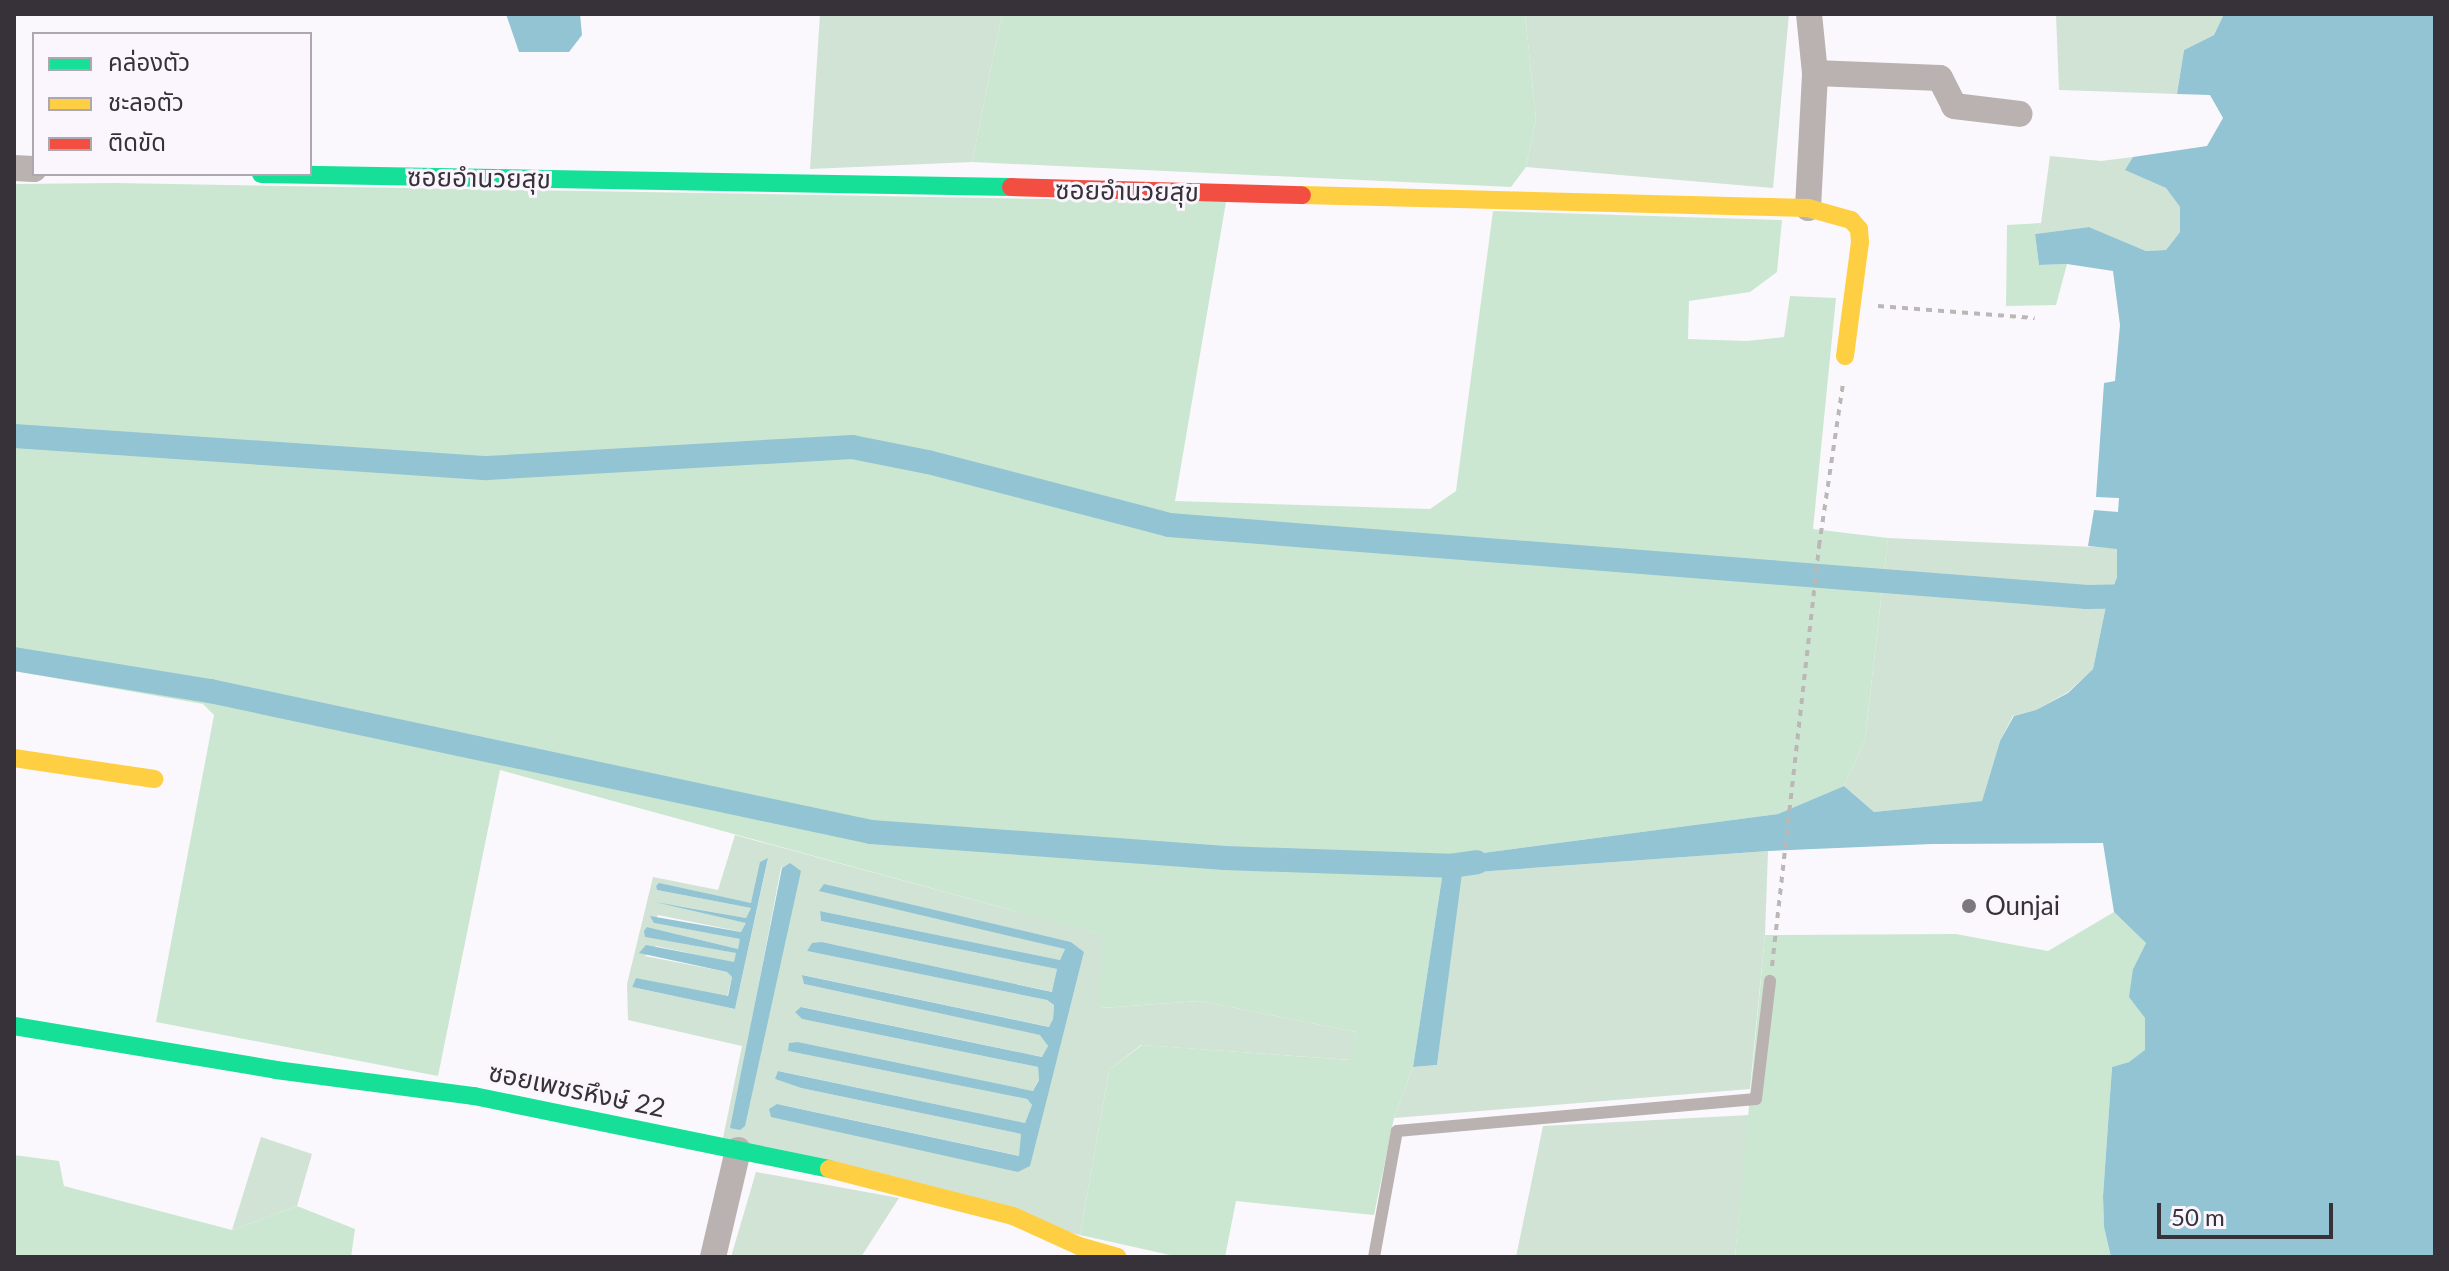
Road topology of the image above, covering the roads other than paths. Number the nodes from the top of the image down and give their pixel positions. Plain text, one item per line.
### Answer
1 (1809, 14) edge
2 (1815, 73) junction
3 (2020, 114) dead end
4 (312, 175) edge
5 (1808, 208) junction
6 (1845, 356) road end
7 (14, 758) edge
8 (154, 779) dead end
9 (1770, 981) road end
10 (14, 1026) edge
11 (738, 1150) junction
12 (713, 1257) edge
13 (1117, 1257) edge
14 (1374, 1257) edge

1 - 2 street
2 - 3 street
2 - 5 street
4 - 5 street, ซอยอำนวยสุข
5 - 6 street, ซอยอำนวยสุข
7 - 8 street
9 - 14 lane
10 - 11 street, ซอยเพชรหึงษ์ 22
11 - 12 street
11 - 13 street, ซอยเพชรหึงษ์ 22

